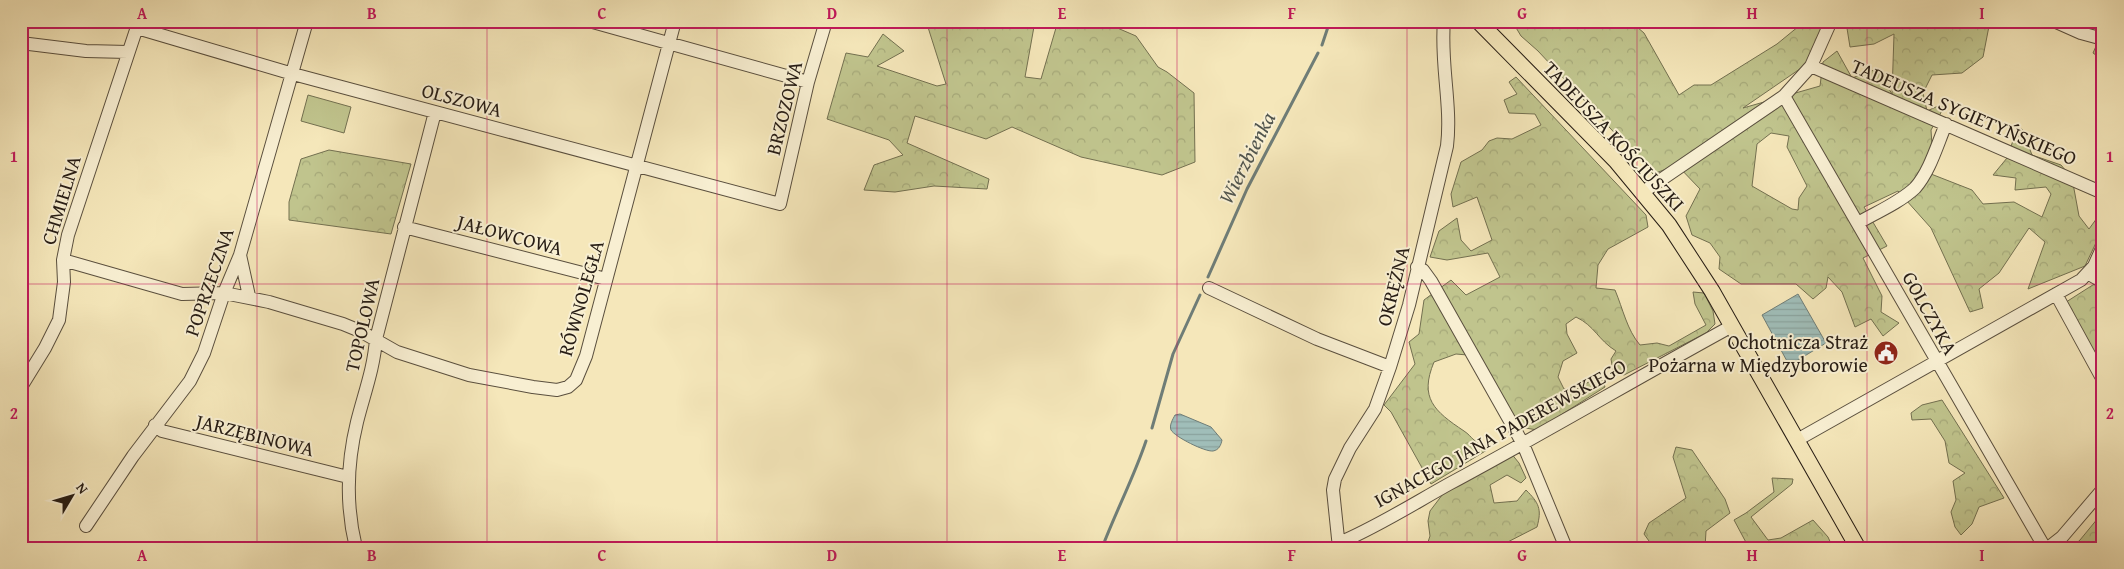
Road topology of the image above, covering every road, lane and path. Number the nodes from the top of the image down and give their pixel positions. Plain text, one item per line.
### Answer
1 (307, 21) edge
2 (589, 21) edge
3 (675, 21) edge
4 (826, 21) edge
5 (1444, 21) edge
6 (1478, 21) edge
7 (1831, 21) edge
8 (2054, 21) edge
9 (138, 24) edge
10 (2103, 39) edge
11 (21, 43) edge
12 (669, 44) junction
13 (128, 52) junction
14 (1811, 66) junction
15 (293, 74) junction
16 (808, 82) junction
17 (1784, 96) junction
18 (435, 112) junction
19 (1946, 124) junction
20 (637, 165) junction
21 (1643, 192) junction
22 (2103, 192) edge
23 (780, 204) joint
24 (1858, 223) junction
25 (404, 227) junction
26 (2103, 246) edge
27 (240, 255) junction
28 (63, 260) junction
29 (1417, 267) junction
30 (2089, 274) junction
31 (606, 279) junction
32 (2103, 282) edge
33 (1209, 288) dead end
34 (224, 293) junction
35 (2056, 294) junction
36 (249, 296) junction
37 (1732, 326) junction
38 (376, 340) junction
39 (1936, 361) junction
40 (1390, 367) junction
41 (2103, 380) edge
42 (21, 387) edge
43 (155, 425) junction
44 (1797, 440) junction
45 (1523, 444) junction
46 (348, 477) junction
47 (2103, 488) edge
48 (86, 526) dead end
49 (1339, 545) edge
50 (356, 548) edge
51 (1566, 548) edge
52 (1858, 548) edge
53 (2046, 548) edge

1 - 15 street, POPRZECZNA
2 - 12 street
3 - 12 street, RÓWNOLEGŁA
4 - 16 street, BRZOZOWA
5 - 29 street, OKRĘŻNA
6 - 21 main road, TADEUSZA KOŚCIUSZKI
7 - 14 street
8 - 10 street
9 - 13 street, CHMIELNA
9 - 15 street, OLSZOWA
11 - 13 street
12 - 16 street
12 - 20 street, RÓWNOLEGŁA
13 - 28 street, CHMIELNA
14 - 17 street
14 - 19 street, TADEUSZA SYGIETYŃSKIEGO
15 - 18 street, OLSZOWA
15 - 27 street, POPRZECZNA
16 - 23 street, BRZOZOWA
17 - 21 street
17 - 24 street, GOLCZYKA
18 - 20 street, OLSZOWA
18 - 25 street, TOPOLOWA
19 - 22 street, TADEUSZA SYGIETYŃSKIEGO
19 - 24 street
20 - 23 street, OLSZOWA
20 - 31 street, RÓWNOLEGŁA
21 - 37 main road, TADEUSZA KOŚCIUSZKI
24 - 39 street, GOLCZYKA
25 - 31 street, JAŁOWCOWA
25 - 38 street, TOPOLOWA
26 - 30 street
27 - 34 street, POPRZECZNA
27 - 36 street
28 - 34 street, RÓWNOLEGŁA
28 - 42 street, CHMIELNA
29 - 40 street, OKRĘŻNA
29 - 45 street
30 - 32 street
30 - 35 street
31 - 38 street, RÓWNOLEGŁA
33 - 40 street
34 - 36 street, RÓWNOLEGŁA
34 - 43 street, POPRZECZNA
35 - 39 street
35 - 41 street
36 - 38 street, RÓWNOLEGŁA
37 - 44 main road, TADEUSZA KOŚCIUSZKI
37 - 45 street, IGNACEGO JANA PADEREWSKIEGO
38 - 46 street, TOPOLOWA
39 - 44 street
39 - 53 street, GOLCZYKA
40 - 49 street, OKRĘŻNA
43 - 46 street, JARZĘBINOWA
43 - 48 street, POPRZECZNA
44 - 52 main road, TADEUSZA KOŚCIUSZKI
45 - 49 street, IGNACEGO JANA PADEREWSKIEGO
45 - 51 street
46 - 50 street, TOPOLOWA
47 - 53 street

